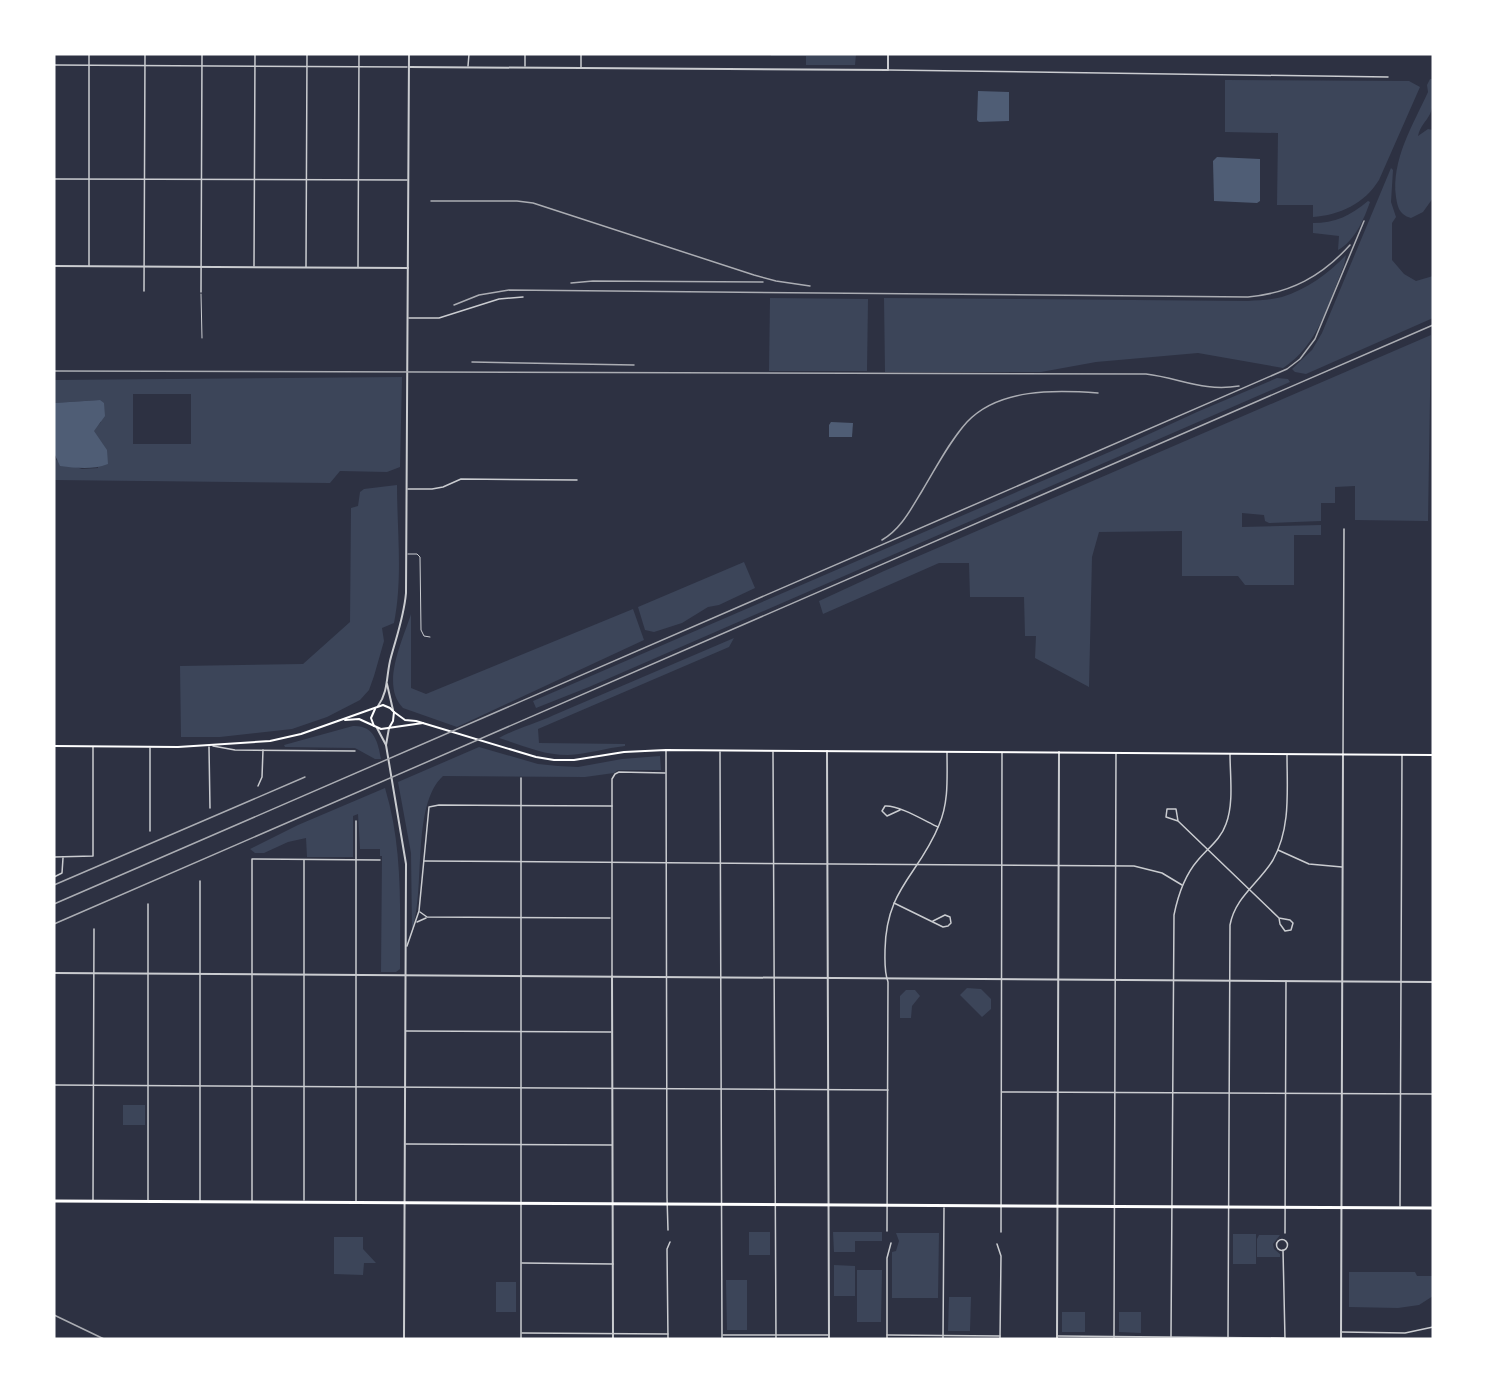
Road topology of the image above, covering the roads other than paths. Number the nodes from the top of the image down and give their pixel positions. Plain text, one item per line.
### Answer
1 (89, 54) edge
2 (145, 54) edge
3 (202, 54) edge
4 (255, 54) edge
5 (307, 54) edge
6 (359, 54) edge
7 (410, 54) edge
8 (469, 54) edge
9 (525, 54) edge
10 (581, 54) edge
11 (888, 54) edge
12 (54, 65) edge
13 (89, 65) junction
14 (145, 65) junction
15 (202, 66) junction
16 (255, 66) junction
17 (307, 66) junction
18 (359, 66) junction
19 (409, 67) junction
20 (468, 67) junction
21 (525, 67) junction
22 (581, 68) junction
23 (888, 70) junction
24 (1388, 77) dead end
25 (54, 178) edge
26 (89, 179) junction
27 (144, 179) junction
28 (202, 179) junction
29 (255, 179) junction
30 (307, 180) junction
31 (358, 180) junction
32 (409, 180) junction
33 (54, 266) edge
34 (89, 267) junction
35 (144, 267) junction
36 (201, 267) junction
37 (254, 267) junction
38 (306, 267) junction
39 (358, 268) junction
40 (408, 268) junction
41 (144, 291) dead end
42 (201, 292) joint
43 (523, 297) dead end
44 (408, 318) junction
45 (202, 338) dead end
46 (577, 480) dead end
47 (407, 489) junction
48 (1344, 529) dead end
49 (406, 554) junction
50 (430, 637) dead end
51 (387, 684) junction
52 (377, 706) junction
53 (394, 711) junction
54 (345, 720) junction
55 (423, 723) junction
56 (375, 727) junction
57 (389, 728) junction
58 (209, 745) junction
59 (386, 745) junction
60 (54, 746) edge
61 (93, 746) junction
62 (150, 747) junction
63 (720, 749) junction
64 (263, 750) junction
65 (666, 750) junction
66 (773, 750) junction
67 (827, 750) junction
68 (355, 751) dead end
69 (947, 752) junction
70 (1002, 752) junction
71 (1059, 752) junction
72 (1116, 753) junction
73 (1230, 753) junction
74 (1287, 754) junction
75 (1343, 754) junction
76 (1402, 755) junction
77 (1433, 755) edge
78 (666, 772) junction
79 (521, 778) dead end
80 (258, 786) dead end
81 (521, 805) junction
82 (612, 806) junction
83 (210, 808) dead end
84 (900, 810) junction
85 (356, 821) dead end
86 (1179, 821) junction
87 (939, 827) junction
88 (150, 831) dead end
89 (1208, 849) junction
90 (1277, 850) junction
91 (54, 857) edge
92 (63, 857) junction
93 (304, 859) junction
94 (356, 860) junction
95 (380, 860) dead end
96 (424, 861) junction
97 (521, 861) junction
98 (612, 862) junction
99 (666, 863) junction
100 (720, 863) junction
101 (774, 863) junction
102 (828, 864) junction
103 (916, 864) junction
104 (1002, 865) junction
105 (1059, 865) junction
106 (1115, 866) junction
107 (1344, 867) junction
108 (54, 877) edge
109 (200, 881) dead end
110 (1182, 885) junction
111 (1249, 889) junction
112 (894, 902) junction
113 (148, 904) dead end
114 (419, 911) junction
115 (427, 917) junction
116 (521, 918) junction
117 (612, 918) junction
118 (1279, 918) junction
119 (933, 921) junction
120 (416, 922) junction
121 (94, 929) dead end
122 (406, 949) junction
123 (54, 973) edge
124 (93, 973) junction
125 (147, 973) junction
126 (200, 973) junction
127 (252, 973) junction
128 (304, 974) junction
129 (356, 974) junction
130 (405, 974) junction
131 (521, 975) junction
132 (612, 975) junction
133 (666, 976) junction
134 (720, 976) junction
135 (774, 976) junction
136 (828, 977) junction
137 (886, 977) junction
138 (1001, 978) junction
139 (1058, 979) junction
140 (1115, 979) junction
141 (1172, 979) junction
142 (1229, 980) junction
143 (1286, 980) junction
144 (1343, 980) junction
145 (1401, 981) junction
146 (1433, 982) edge
147 (405, 1031) junction
148 (521, 1031) junction
149 (612, 1032) junction
150 (54, 1085) edge
151 (93, 1085) junction
152 (147, 1085) junction
153 (200, 1086) junction
154 (252, 1086) junction
155 (304, 1086) junction
156 (356, 1087) junction
157 (405, 1088) junction
158 (521, 1088) junction
159 (613, 1089) junction
160 (666, 1089) junction
161 (721, 1090) junction
162 (774, 1090) junction
163 (828, 1090) junction
164 (888, 1090) junction
165 (1058, 1091) junction
166 (1001, 1092) junction
167 (1115, 1092) junction
168 (1172, 1092) junction
169 (1229, 1093) junction
170 (1286, 1094) junction
171 (1342, 1094) junction
172 (1401, 1094) junction
173 (1433, 1094) edge
174 (405, 1144) junction
175 (521, 1144) junction
176 (613, 1145) junction
177 (54, 1201) edge
178 (93, 1201) junction
179 (148, 1201) junction
180 (200, 1202) junction
181 (252, 1202) junction
182 (304, 1202) junction
183 (356, 1202) junction
184 (405, 1202) junction
185 (521, 1202) junction
186 (613, 1203) junction
187 (668, 1203) junction
188 (721, 1203) junction
189 (774, 1204) junction
190 (828, 1204) junction
191 (887, 1204) junction
192 (944, 1204) junction
193 (1001, 1204) junction
194 (1058, 1205) junction
195 (1114, 1205) junction
196 (1171, 1206) junction
197 (1228, 1206) junction
198 (1285, 1206) junction
199 (1342, 1207) junction
200 (1400, 1207) junction
201 (1433, 1208) edge
202 (668, 1230) dead end
203 (887, 1231) dead end
204 (1001, 1232) dead end
205 (1285, 1233) dead end
206 (670, 1242) dead end
207 (891, 1243) dead end
208 (998, 1244) dead end
209 (1284, 1250) dead end
210 (521, 1263) junction
211 (613, 1264) junction
212 (1433, 1327) edge
213 (1341, 1332) junction
214 (521, 1333) junction
215 (613, 1334) junction
216 (668, 1334) junction
217 (722, 1335) junction
218 (776, 1335) junction
219 (887, 1335) junction
220 (829, 1337) edge
221 (943, 1337) edge
222 (1114, 1337) junction
223 (1171, 1337) junction
224 (1000, 1338) edge
225 (1057, 1338) edge
226 (1227, 1338) edge
227 (404, 1339) edge
228 (521, 1339) edge
229 (613, 1339) edge
230 (668, 1339) edge
231 (722, 1339) edge
232 (776, 1339) edge
233 (887, 1339) edge
234 (1285, 1339) edge
235 (1341, 1339) edge

1 - 13 street
2 - 14 street
3 - 15 street
4 - 16 street
5 - 17 street
6 - 18 street
7 - 19 street
8 - 20 street
9 - 21 street
10 - 22 street
11 - 23 street
12 - 13 street
13 - 14 street
13 - 26 street
14 - 15 street
14 - 27 street
15 - 16 street
15 - 28 street
16 - 17 street
16 - 29 street
17 - 18 street
17 - 30 street
18 - 19 street
18 - 31 street
19 - 20 street
19 - 32 street
20 - 21 street
21 - 22 street
22 - 23 street
23 - 24 street
25 - 26 street
26 - 27 street
26 - 34 street
27 - 28 street
27 - 35 street
28 - 29 street
28 - 36 street
29 - 30 street
29 - 37 street
30 - 31 street
30 - 38 street
31 - 32 street
31 - 39 street
32 - 40 street
33 - 34 street
34 - 35 street
35 - 36 street
35 - 41 street
36 - 37 street
36 - 42 street
37 - 38 street
38 - 39 street
39 - 40 street
40 - 44 street
42 - 45 lane
43 - 44 street
44 - 47 street
46 - 47 street
47 - 49 street
48 - 75 street
49 - 50 lane
49 - 51 street
51 - 52 street
51 - 53 street
52 - 53 main road
52 - 54 main road
52 - 56 main road
53 - 55 main road
53 - 57 main road
54 - 56 main road
54 - 58 main road
55 - 57 main road
55 - 65 main road
56 - 57 main road
56 - 59 street
57 - 59 street
58 - 62 main road
58 - 64 street
58 - 83 street
59 - 122 street
60 - 61 main road
61 - 62 main road
61 - 92 street
62 - 88 street
63 - 65 main road
63 - 66 main road
63 - 100 street
64 - 68 street
64 - 80 street
65 - 78 street
66 - 67 main road
66 - 101 street
67 - 69 main road
67 - 102 street
69 - 70 main road
69 - 87 street
70 - 71 main road
70 - 104 street
71 - 72 main road
71 - 105 street
72 - 73 main road
72 - 106 street
73 - 74 main road
73 - 89 street
74 - 75 main road
74 - 90 street
75 - 76 main road
75 - 107 street
76 - 77 main road
76 - 145 street
78 - 82 street
78 - 99 street
79 - 81 street
81 - 82 street
81 - 96 street
81 - 97 street
82 - 98 street
84 - 84 street
84 - 87 street
85 - 94 street
86 - 86 street
86 - 89 street
87 - 103 street
89 - 110 street
89 - 111 street
90 - 107 street
90 - 111 street
91 - 92 street
92 - 108 street
93 - 94 street
93 - 127 street
93 - 128 street
94 - 95 street
94 - 129 street
96 - 97 street
96 - 114 street
97 - 98 street
97 - 116 street
98 - 99 street
98 - 117 street
99 - 100 street
99 - 133 street
100 - 101 street
100 - 134 street
101 - 102 street
101 - 135 street
102 - 103 street
102 - 136 street
103 - 104 street
103 - 112 street
104 - 105 street
104 - 138 street
105 - 106 street
105 - 139 street
106 - 110 street
106 - 140 street
107 - 144 street
109 - 126 street
110 - 141 street
111 - 118 street
111 - 142 street
112 - 119 street
112 - 137 street
113 - 125 street
114 - 115 street
114 - 120 street
115 - 116 street
115 - 120 street
116 - 117 street
116 - 131 street
117 - 132 street
118 - 118 street
119 - 119 street
120 - 122 street
121 - 124 street
122 - 130 street
123 - 124 street
124 - 125 street
124 - 151 street
125 - 126 street
125 - 152 street
126 - 127 street
126 - 153 street
127 - 128 street
127 - 154 street
128 - 129 street
128 - 155 street
129 - 130 street
129 - 156 street
130 - 131 street
130 - 147 street
131 - 132 street
131 - 148 street
132 - 133 street
132 - 149 street
133 - 134 street
133 - 160 street
134 - 135 street
134 - 161 street
135 - 136 street
135 - 162 street
136 - 137 street
136 - 163 street
137 - 138 street
137 - 164 street
138 - 139 street
138 - 166 street
139 - 140 street
139 - 165 street
140 - 141 street
140 - 167 street
141 - 142 street
141 - 168 street
142 - 143 street
142 - 169 street
143 - 144 street
143 - 170 street
144 - 145 street
144 - 171 street
145 - 146 street
145 - 172 street
147 - 148 street
147 - 157 street
148 - 149 street
148 - 158 street
149 - 159 street
150 - 151 street
151 - 152 street
151 - 178 street
152 - 153 street
152 - 179 street
153 - 154 street
153 - 180 street
154 - 155 street
154 - 181 street
155 - 156 street
155 - 182 street
156 - 157 street
156 - 183 street
157 - 158 street
157 - 174 street
158 - 159 street
158 - 175 street
159 - 160 street
159 - 176 street
160 - 161 street
160 - 187 street
161 - 162 street
161 - 188 street
162 - 163 street
162 - 189 street
163 - 164 street
163 - 190 street
164 - 191 street
165 - 166 street
165 - 167 street
165 - 194 street
166 - 193 street
167 - 168 street
167 - 195 street
168 - 169 street
168 - 196 street
169 - 170 street
169 - 197 street
170 - 171 street
170 - 198 street
171 - 172 street
171 - 199 street
172 - 173 street
172 - 200 street
174 - 175 street
174 - 184 street
175 - 176 street
175 - 185 street
176 - 186 street
177 - 178 main road
178 - 179 main road
179 - 180 main road
180 - 181 main road
181 - 182 main road
182 - 183 main road
183 - 184 main road
184 - 185 main road
184 - 227 street
185 - 186 main road
185 - 210 street
186 - 187 main road
186 - 211 street
187 - 188 main road
187 - 202 street
188 - 189 main road
188 - 217 street
189 - 190 main road
189 - 218 street
190 - 191 main road
190 - 220 street
191 - 192 main road
191 - 203 street
192 - 193 main road
192 - 221 street
193 - 194 main road
193 - 204 street
194 - 195 main road
194 - 225 street
195 - 196 main road
195 - 222 street
196 - 197 main road
196 - 223 street
197 - 198 main road
197 - 226 street
198 - 199 main road
198 - 205 street
199 - 200 main road
199 - 213 street
200 - 201 main road
206 - 216 street
207 - 219 street
208 - 224 street
209 - 234 street
210 - 211 street
210 - 214 street
211 - 215 street
212 - 213 street
213 - 235 street
214 - 215 street
214 - 228 street
215 - 216 street
215 - 229 street
216 - 230 street
217 - 218 street
217 - 231 street
218 - 220 street
218 - 232 street
219 - 221 street
219 - 233 street
221 - 224 street
222 - 223 street
222 - 225 street
223 - 226 street
226 - 234 street

